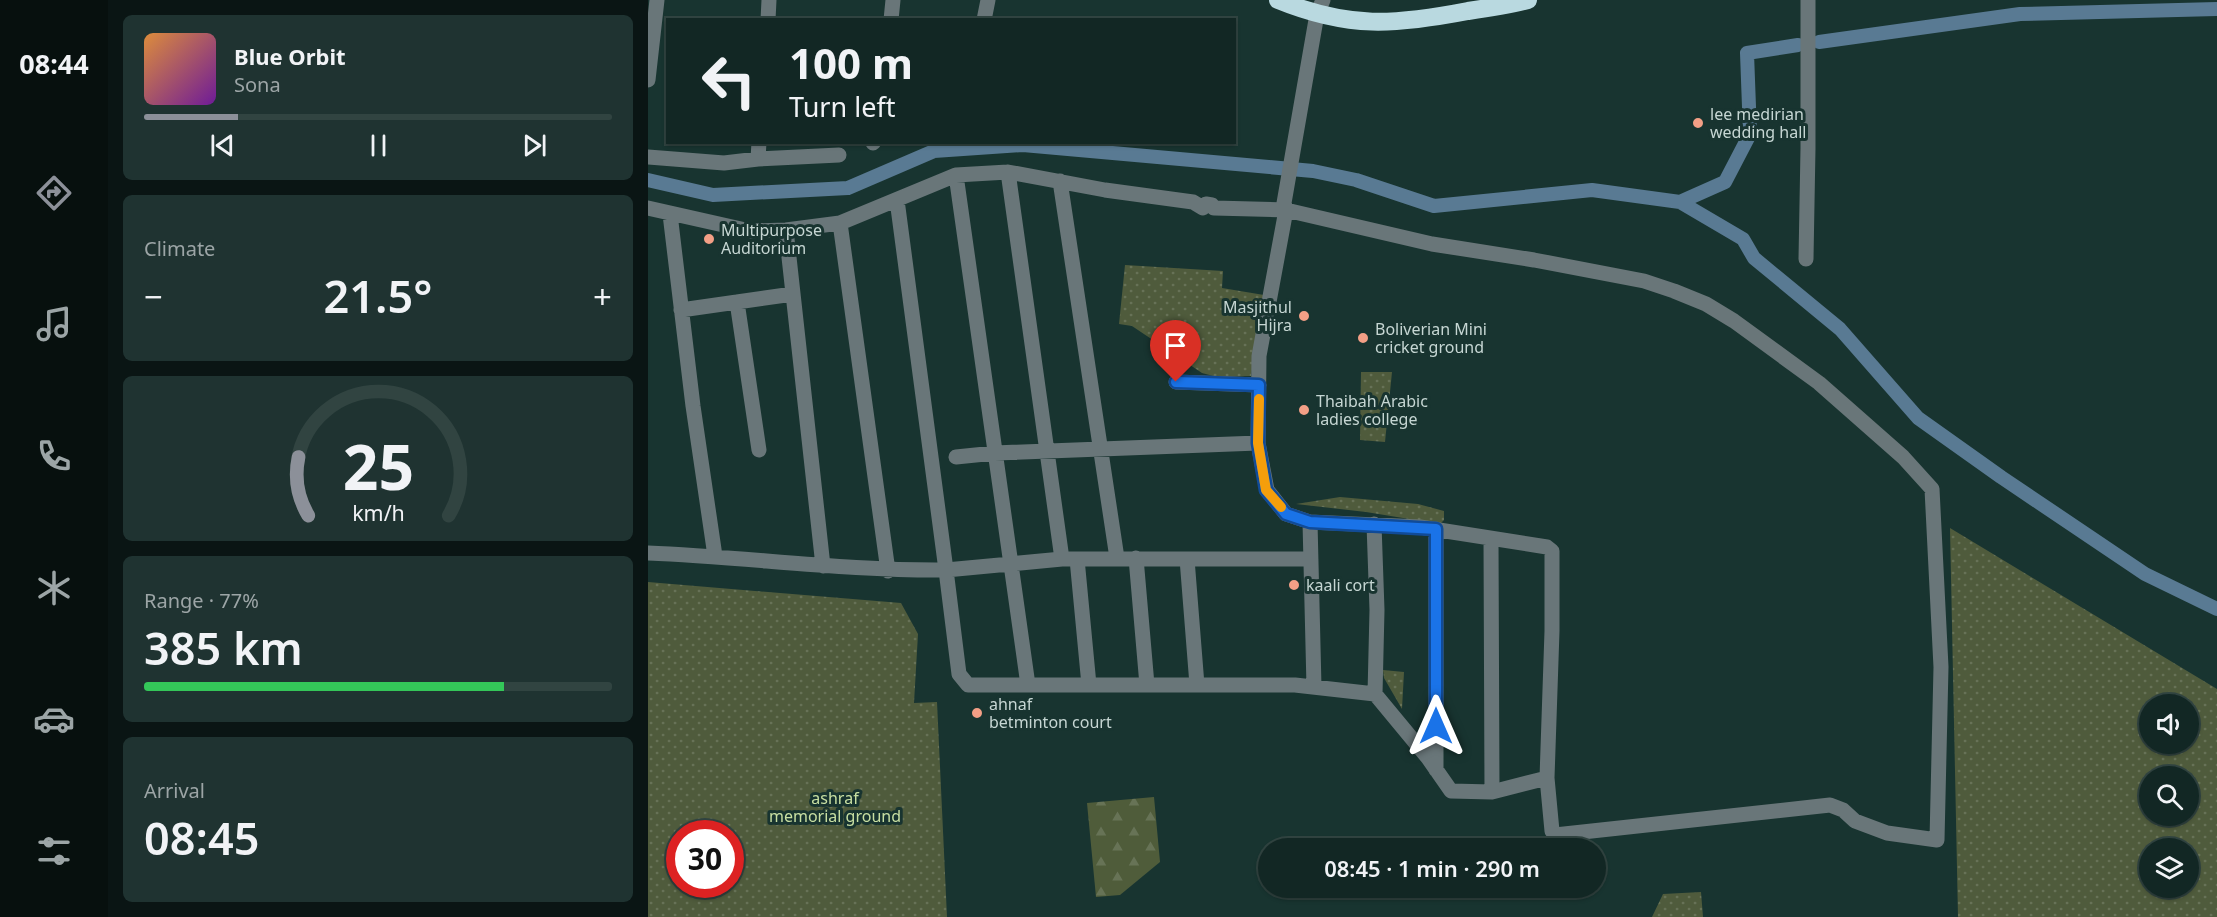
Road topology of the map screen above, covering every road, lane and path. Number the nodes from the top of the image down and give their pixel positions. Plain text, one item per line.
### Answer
1 (657, 0) edge
2 (769, 0) edge
3 (893, 0) edge
4 (988, 0) edge
5 (1278, 0) edge
6 (1528, 0) edge
7 (1808, 0) edge
8 (1320, 7) edge
9 (768, 18) edge
10 (891, 18) edge
11 (984, 18) edge
12 (648, 80) edge
13 (759, 144) edge
14 (839, 155) dead end
15 (648, 157) edge
16 (758, 159) junction
17 (1008, 172) junction
18 (956, 175) junction
19 (1060, 181) junction
20 (897, 200) junction
21 (1285, 206) junction
22 (648, 208) edge
23 (669, 214) junction
24 (840, 223) junction
25 (786, 230) junction
26 (1806, 259) dead end
27 (793, 294) junction
28 (737, 302) junction
29 (681, 310) junction
30 (1176, 382) dead end
31 (1259, 385) junction
32 (1258, 443) junction
33 (759, 450) dead end
34 (1100, 450) junction
35 (1046, 451) junction
36 (995, 453) junction
37 (956, 457) dead end
38 (1310, 522) junction
39 (1374, 524) junction
40 (1436, 529) junction
41 (1491, 539) junction
42 (648, 553) edge
43 (715, 556) junction
44 (1117, 558) junction
45 (1136, 558) junction
46 (1062, 559) junction
47 (1077, 559) junction
48 (1187, 559) junction
49 (1311, 559) junction
50 (1010, 562) junction
51 (823, 566) junction
52 (946, 570) junction
53 (888, 571) junction
54 (1028, 685) junction
55 (1089, 685) junction
56 (1147, 685) junction
57 (1197, 686) junction
58 (1314, 687) junction
59 (1375, 694) junction
60 (1436, 770) junction
61 (1547, 777) junction
62 (1492, 792) junction

1 - 12 street
2 - 9 street
3 - 10 street
4 - 11 street
5 - 8 highway
6 - 8 highway
7 - 26 street
8 - 21 street
13 - 16 street
14 - 16 street
15 - 16 street
17 - 18 street
17 - 19 street
17 - 35 street
18 - 20 street
18 - 36 street
19 - 21 street
19 - 34 street
20 - 24 street
20 - 52 street
21 - 31 street
21 - 61 street
22 - 23 street
23 - 25 street
23 - 29 street
24 - 25 street
24 - 53 street
25 - 27 street
27 - 28 street
27 - 51 street
28 - 29 street
28 - 33 street
29 - 43 street
30 - 31 street
31 - 32 street
32 - 34 street
32 - 38 street
34 - 35 street
34 - 44 street
35 - 36 street
35 - 46 street
36 - 37 street
36 - 50 street
38 - 39 street
38 - 49 street
39 - 40 street
39 - 59 street
40 - 41 street
40 - 60 street
41 - 61 street
41 - 62 street
42 - 43 street
43 - 51 street
44 - 45 street
44 - 47 street
45 - 48 street
45 - 56 street
46 - 47 street
46 - 50 street
47 - 55 street
48 - 49 street
48 - 57 street
49 - 58 street
50 - 52 street
50 - 54 street
51 - 53 street
52 - 53 street
52 - 54 street
54 - 55 street
55 - 56 street
56 - 57 street
57 - 58 street
58 - 59 street
59 - 60 street
60 - 62 street
61 - 62 street

